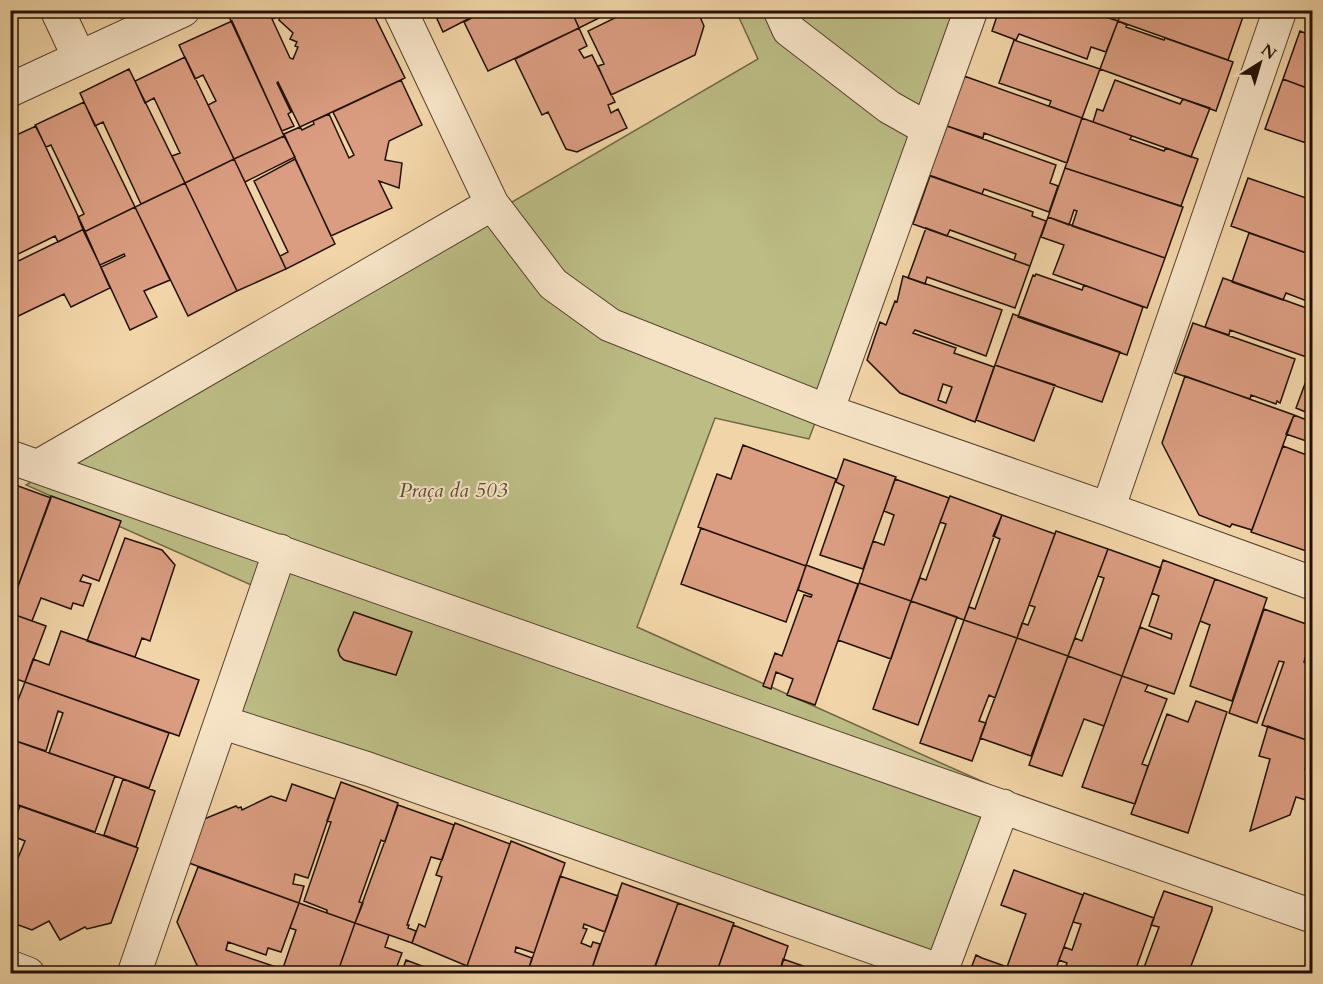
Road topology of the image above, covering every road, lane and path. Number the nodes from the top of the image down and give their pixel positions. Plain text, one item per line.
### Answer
1 (57, 10) edge
2 (183, 10) edge
3 (400, 10) edge
4 (780, 10) edge
5 (971, 10) edge
6 (1280, 10) edge
7 (79, 57) junction
8 (10, 90) edge
9 (928, 129) junction
10 (492, 204) junction
11 (827, 411) junction
12 (25, 461) edge
13 (1108, 509) junction
14 (280, 551) junction
15 (1312, 583) edge
16 (221, 722) junction
17 (1003, 806) junction
18 (1312, 916) edge
19 (10, 967) edge
20 (940, 972) edge
21 (28, 974) edge
22 (134, 974) edge

1 - 7 street
2 - 7 street
3 - 10 street
4 - 9 street
5 - 9 street
6 - 13 street
7 - 8 street
9 - 11 street
10 - 11 street
10 - 12 street
11 - 13 street
12 - 14 street
13 - 15 street
14 - 16 street
14 - 17 street
16 - 20 street
16 - 22 street
17 - 18 street
17 - 20 street
19 - 21 street

